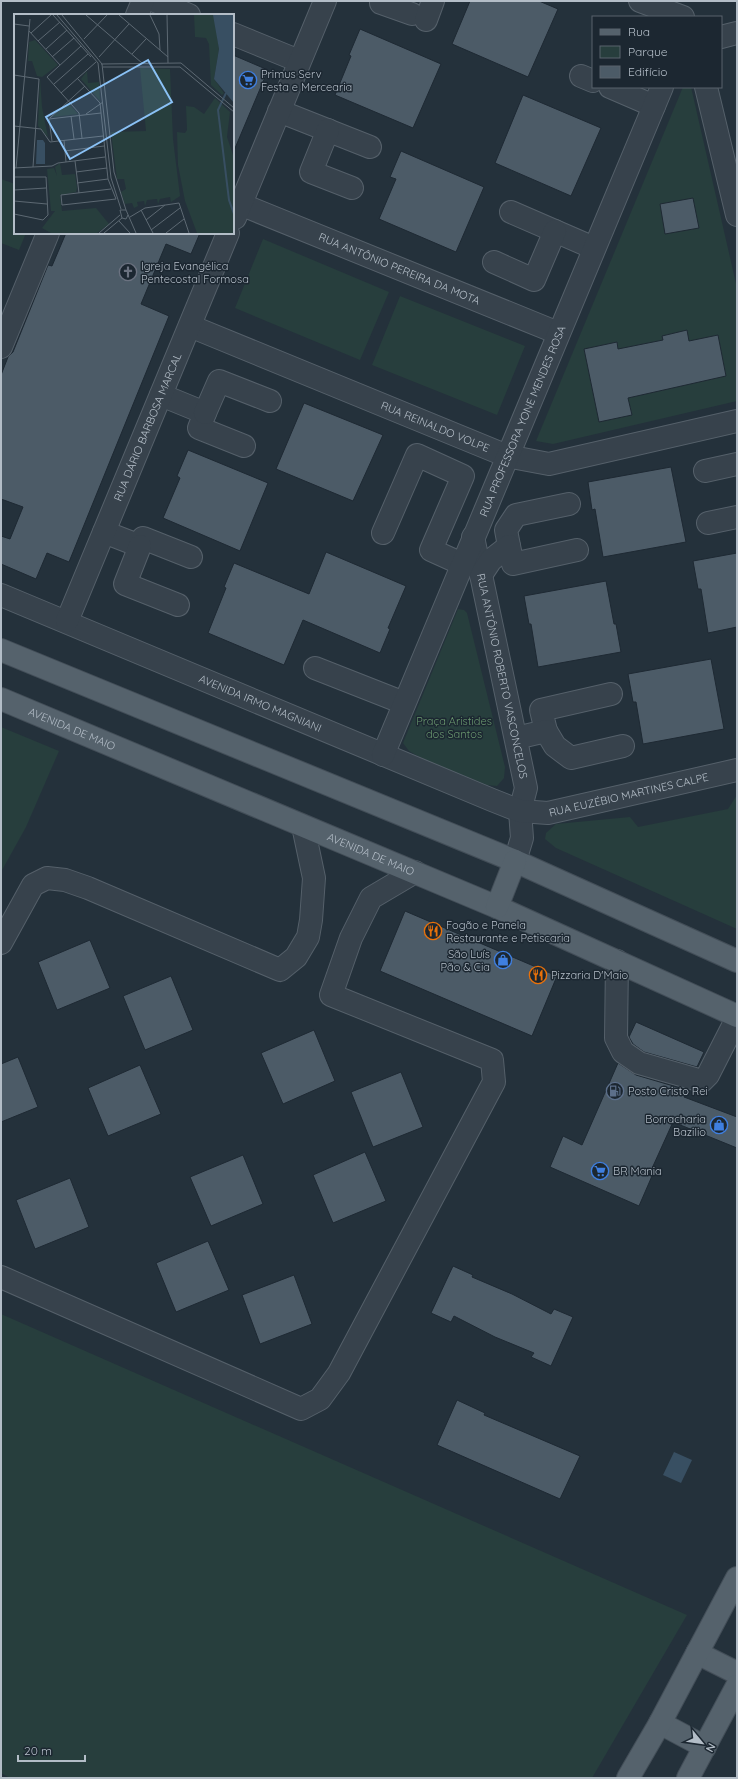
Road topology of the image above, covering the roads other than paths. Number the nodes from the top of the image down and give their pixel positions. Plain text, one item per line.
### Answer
1 (143, 1) edge
2 (155, 1) edge
3 (325, 1) edge
4 (640, 1) edge
5 (380, 2) edge
6 (424, 12) edge
7 (137, 14) edge
8 (187, 14) edge
9 (680, 16) edge
10 (737, 33) edge
11 (234, 34) edge
12 (722, 37) edge
13 (299, 61) junction
14 (614, 88) edge
15 (706, 88) edge
16 (658, 96) edge
17 (279, 111) junction
18 (328, 130) junction
19 (370, 147) dead end
20 (352, 188) dead end
21 (511, 212) dead end
22 (237, 213) edge
23 (737, 215) edge
24 (555, 231) junction
25 (48, 234) edge
26 (228, 234) edge
27 (594, 248) junction
28 (494, 262) dead end
29 (190, 326) junction
30 (558, 333) junction
31 (1, 347) edge
32 (161, 395) junction
33 (270, 402) dead end
34 (205, 413) junction
35 (737, 421) edge
36 (244, 446) dead end
37 (507, 456) junction
38 (737, 464) edge
39 (704, 471) dead end
40 (569, 504) dead end
41 (737, 517) edge
42 (708, 523) dead end
43 (104, 532) junction
44 (383, 533) dead end
45 (474, 537) junction
46 (140, 546) junction
47 (509, 546) junction
48 (577, 550) dead end
49 (191, 557) dead end
50 (462, 564) junction
51 (481, 575) junction
52 (1, 595) edge
53 (178, 605) dead end
54 (67, 621) junction
55 (1, 650) edge
56 (315, 668) dead end
57 (611, 694) dead end
58 (1, 699) edge
59 (404, 704) junction
60 (546, 731) junction
61 (516, 738) junction
62 (623, 746) dead end
63 (382, 755) junction
64 (737, 770) edge
65 (520, 811) junction
66 (302, 826) junction
67 (515, 861) junction
68 (415, 872) junction
69 (497, 907) junction
70 (1, 943) edge
71 (617, 961) junction
72 (737, 961) edge
73 (737, 1017) edge
74 (1, 1277) edge
75 (737, 1578) edge
76 (697, 1653) junction
77 (737, 1673) edge
78 (737, 1686) edge
79 (660, 1723) junction
80 (705, 1747) junction
81 (628, 1778) edge
82 (688, 1778) edge

1 - 7 street
2 - 8 street
3 - 13 street
4 - 9 street
5 - 6 street
10 - 12 street
11 - 13 street
13 - 17 street
14 - 16 street
15 - 23 street
16 - 27 street, RUA PROFESSORA YONE MENDES ROSA
17 - 18 street
17 - 22 street
18 - 19 street
18 - 20 street
21 - 24 street
22 - 30 street, RUA ANTÔNIO PEREIRA DA MOTA
24 - 27 street
24 - 28 street
25 - 31 street
26 - 29 street, RUA DÁRIO BARBOSA MARCAL
27 - 30 street, RUA PROFESSORA YONE MENDES ROSA
29 - 32 street, RUA DÁRIO BARBOSA MARCAL
29 - 37 street, RUA REINALDO VOLPE
30 - 37 street, RUA PROFESSORA YONE MENDES ROSA
32 - 34 street
32 - 43 street, RUA DÁRIO BARBOSA MARCAL
33 - 34 street
34 - 36 street
35 - 37 street, RUA REINALDO VOLPE
37 - 45 street, RUA PROFESSORA YONE MENDES ROSA
38 - 39 street
40 - 47 street
41 - 42 street
43 - 46 street
43 - 54 street, RUA DÁRIO BARBOSA MARCAL
44 - 50 street
45 - 50 street, RUA PROFESSORA YONE MENDES ROSA
45 - 51 street, RUA ANTÔNIO ROBERTO VASCONCELOS
46 - 49 street
46 - 53 street
47 - 48 street
47 - 51 street
50 - 59 street, RUA PROFESSORA YONE MENDES ROSA
51 - 61 street, RUA ANTÔNIO ROBERTO VASCONCELOS
52 - 54 street, AVENIDA IRMO MAGNIANI
54 - 63 street, AVENIDA IRMO MAGNIANI
55 - 67 main road
56 - 59 street
57 - 60 street
58 - 66 main road, AVENIDA DE MAIO
59 - 63 street, RUA PROFESSORA YONE MENDES ROSA
60 - 61 street
60 - 62 street
61 - 65 street, RUA ANTÔNIO ROBERTO VASCONCELOS
63 - 65 street, AVENIDA IRMO MAGNIANI
64 - 65 street, RUA EUZÉBIO MARTINES CALPE
65 - 67 street, RUA ANTÔNIO ROBERTO VASCONCELOS
66 - 68 main road, AVENIDA DE MAIO
66 - 70 street
67 - 69 main road
67 - 72 main road
68 - 69 main road, AVENIDA DE MAIO
68 - 74 street
69 - 71 main road, AVENIDA DE MAIO
71 - 73 main road, AVENIDA DE MAIO
71 - 73 street
75 - 76 main road
76 - 77 main road
76 - 79 main road
78 - 80 main road
79 - 80 main road
79 - 81 main road
80 - 82 main road

